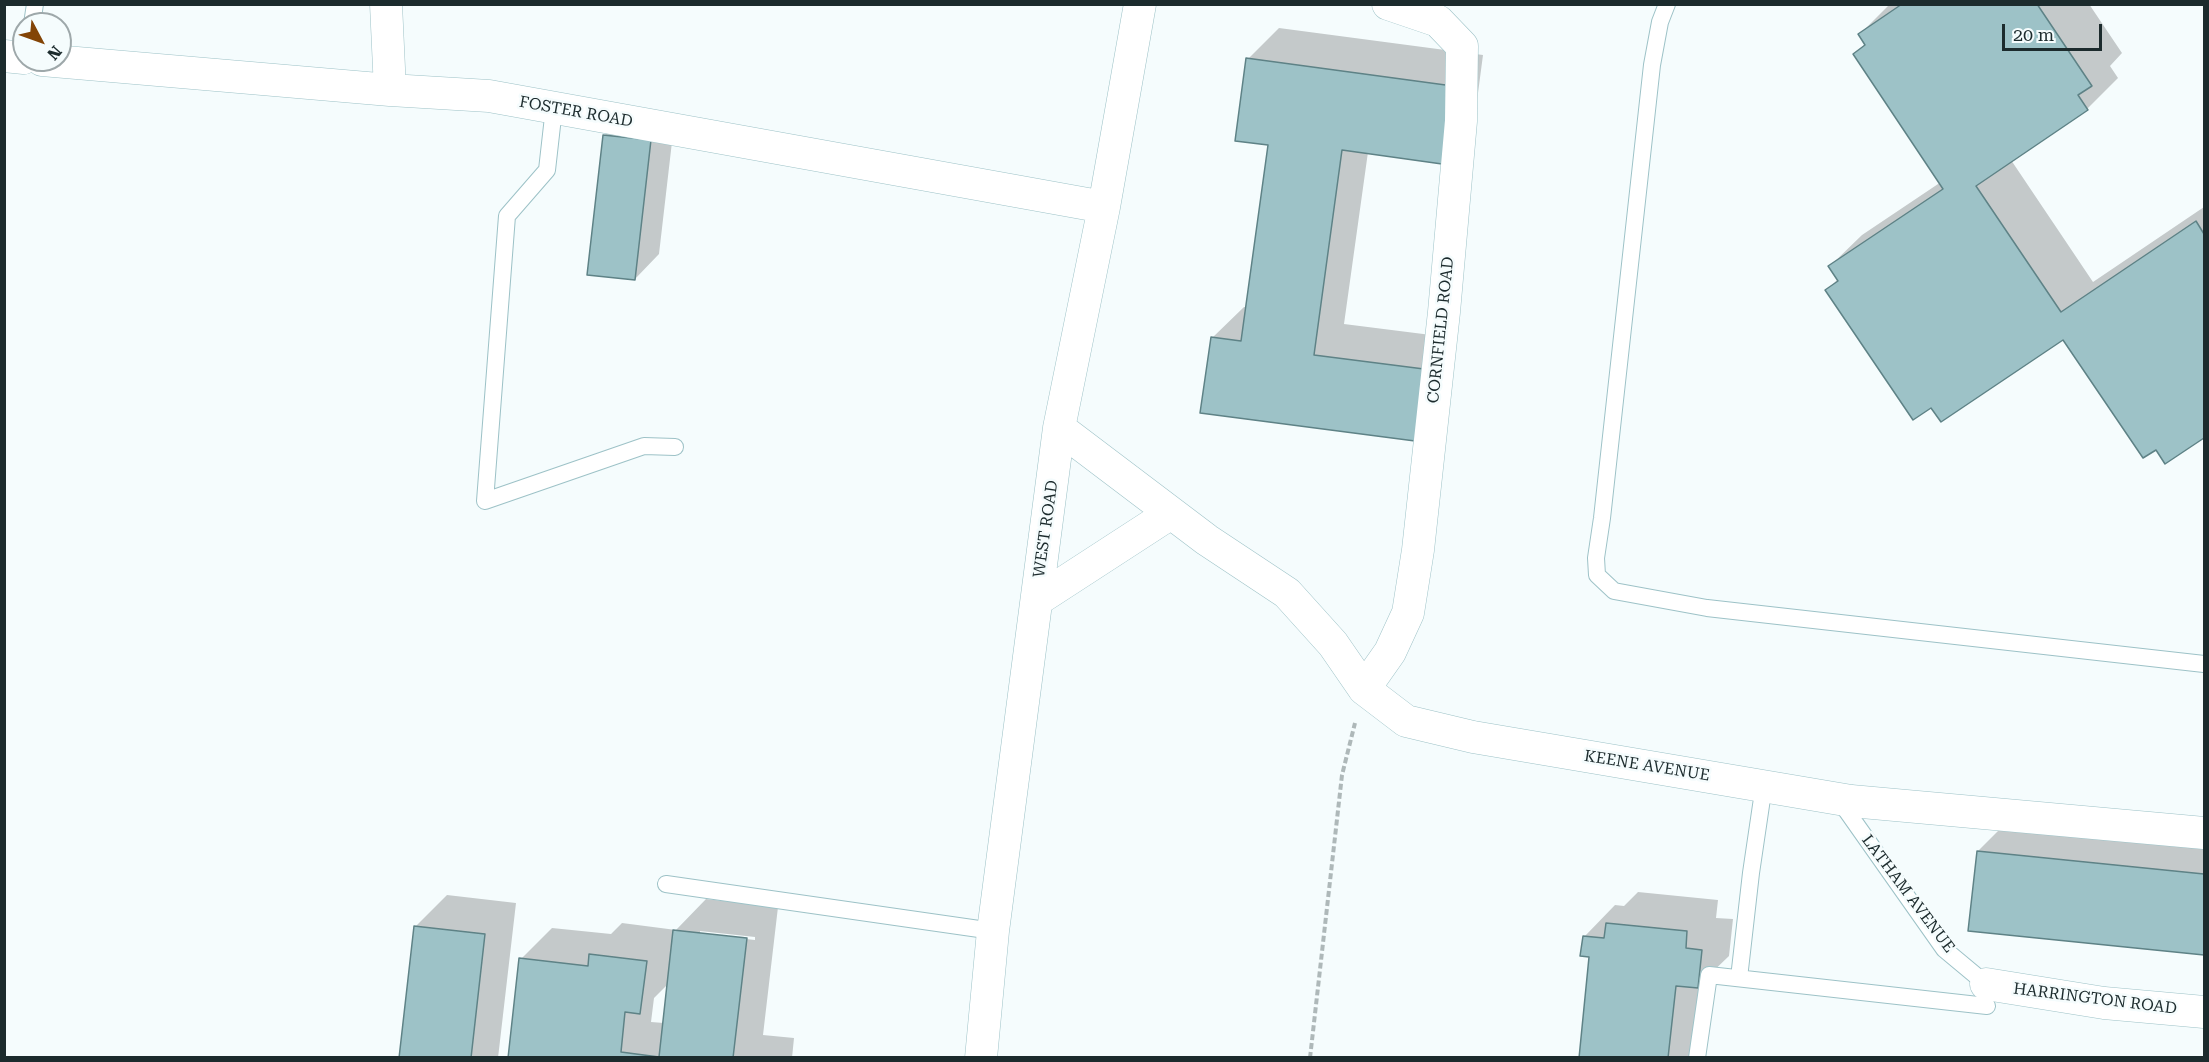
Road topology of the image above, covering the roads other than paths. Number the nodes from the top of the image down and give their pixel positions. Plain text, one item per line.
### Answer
1 (386, 4) edge
2 (1140, 4) edge
3 (1388, 4) edge
4 (1667, 4) edge
5 (72, 63) edge
6 (390, 90) junction
7 (554, 108) junction
8 (1104, 207) junction
9 (1059, 428) junction
10 (675, 447) dead end
11 (1171, 513) junction
12 (1037, 600) junction
13 (2205, 664) edge
14 (1364, 688) junction
15 (1764, 785) junction
16 (1837, 797) junction
17 (2205, 833) edge
18 (666, 884) dead end
19 (993, 931) junction
20 (1739, 978) junction
21 (1986, 995) junction
22 (2205, 1012) edge
23 (981, 1058) edge
24 (1697, 1058) edge

1 - 6 street
2 - 8 street, WEST ROAD
3 - 14 street, CORNFIELD ROAD
4 - 13 lane
5 - 6 street, FOSTER ROAD
6 - 7 street, FOSTER ROAD
7 - 8 street, FOSTER ROAD
7 - 10 lane
8 - 9 street, WEST ROAD
9 - 11 street, KEENE AVENUE
9 - 12 street, WEST ROAD
11 - 12 street
11 - 14 street, KEENE AVENUE
12 - 19 street, WEST ROAD
14 - 15 street, KEENE AVENUE
15 - 16 street, KEENE AVENUE
15 - 20 lane
16 - 17 street, KEENE AVENUE
16 - 21 lane, LATHAM AVENUE
18 - 19 lane
19 - 23 street, WEST ROAD
20 - 21 lane
20 - 24 lane
21 - 22 street, HARRINGTON ROAD

